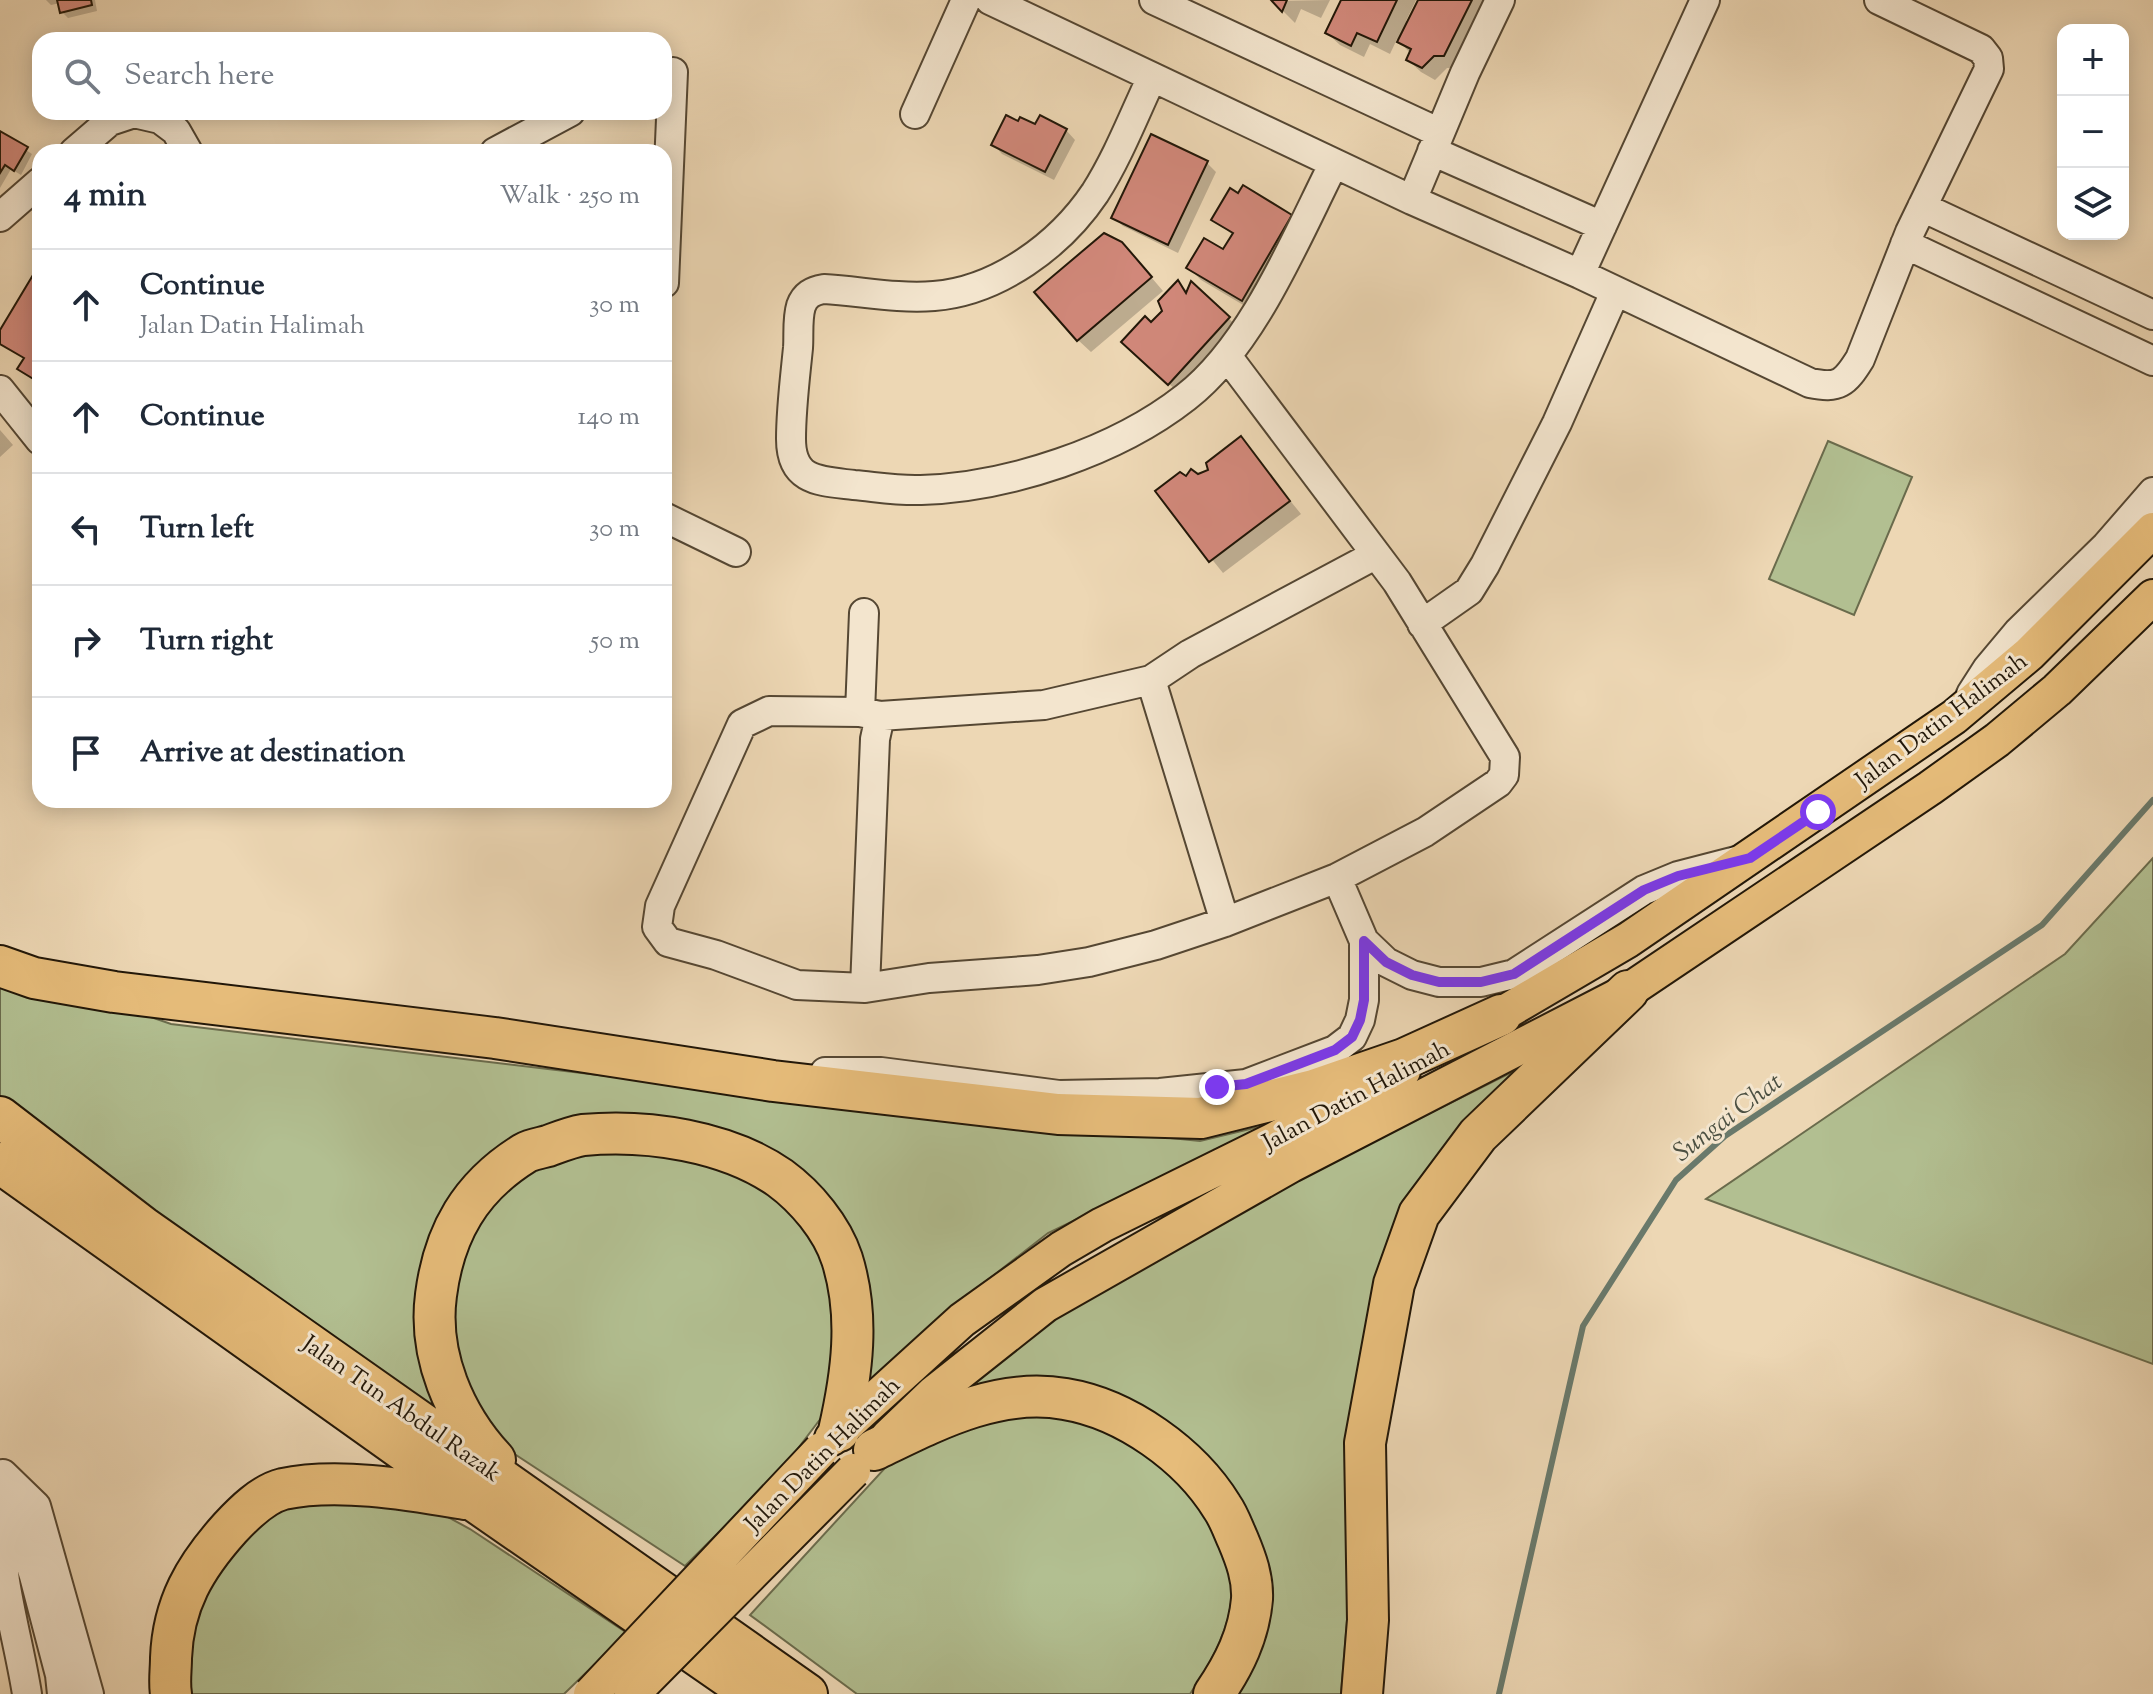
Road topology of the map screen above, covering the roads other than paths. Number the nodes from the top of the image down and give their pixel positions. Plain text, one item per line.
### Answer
1 (966, 0) edge
2 (990, 0) edge
3 (1154, 0) edge
4 (1500, 0) edge
5 (1705, 0) edge
6 (1879, 0) edge
7 (1934, 12) edge
8 (1152, 77) junction
9 (915, 114) dead end
10 (113, 120) edge
11 (161, 120) edge
12 (555, 120) edge
13 (667, 120) edge
14 (1436, 142) junction
15 (83, 144) edge
16 (183, 144) edge
17 (510, 144) edge
18 (667, 144) edge
19 (1334, 163) junction
20 (32, 189) edge
21 (1412, 200) junction
22 (1922, 207) junction
23 (0, 217) edge
24 (1602, 226) junction
25 (1905, 244) junction
26 (1580, 274) junction
27 (1615, 292) junction
28 (2153, 315) edge
29 (1227, 356) junction
30 (2153, 361) edge
31 (0, 390) edge
32 (32, 430) edge
33 (2153, 492) edge
34 (672, 521) edge
35 (2153, 530) edge
36 (736, 552) dead end
37 (1375, 555) junction
38 (2153, 597) edge
39 (864, 613) dead end
40 (1422, 624) junction
41 (1151, 680) junction
42 (870, 714) junction
43 (1954, 717) junction
44 (1750, 858) junction
45 (1337, 878) junction
46 (1225, 922) junction
47 (1364, 941) junction
48 (0, 966) edge
49 (865, 988) junction
50 (1628, 991) junction
51 (1501, 1015) junction
52 (773, 1081) junction
53 (0, 1117) edge
54 (0, 1163) edge
55 (830, 1441) junction
56 (864, 1460) junction
57 (3, 1478) edge
58 (528, 1496) junction
59 (473, 1500) junction
60 (10, 1645) edge
61 (53, 1649) junction
62 (27, 1694) edge
63 (62, 1694) edge
64 (89, 1694) edge
65 (171, 1694) edge
66 (591, 1694) edge
67 (632, 1694) edge
68 (753, 1694) edge
69 (807, 1694) edge
70 (1214, 1694) edge
71 (1362, 1694) edge

1 - 9 street
2 - 8 street
3 - 14 street
4 - 14 street
5 - 24 street
6 - 7 street
7 - 22 street
8 - 19 street
8 - 29 street
10 - 15 street
11 - 16 street
12 - 17 street
13 - 18 street
14 - 21 street
14 - 24 street
19 - 21 street
19 - 29 street
20 - 23 street
21 - 26 street
22 - 25 street
22 - 28 street
24 - 26 street
25 - 27 street
25 - 30 street
26 - 27 street
27 - 40 street
29 - 37 street
31 - 32 street
33 - 43 street
34 - 36 street
35 - 43 main road, Jalan Datin Halimah
37 - 40 street
37 - 41 street
38 - 50 main road, Jalan Datin Halimah
39 - 42 street
40 - 45 street
41 - 42 street
41 - 46 street
42 - 49 street
42 - 49 street
43 - 44 main road, Jalan Datin Halimah
44 - 47 street
44 - 51 main road, Jalan Datin Halimah
45 - 46 street
45 - 47 street
46 - 49 street
47 - 52 street
48 - 52 highway
50 - 56 main road, Jalan Datin Halimah
50 - 71 highway
51 - 52 highway
51 - 55 main road, Jalan Datin Halimah
53 - 58 highway, Jalan Tun Abdul Razak
54 - 59 highway, Jalan Tun Abdul Razak
55 - 58 highway
55 - 66 main road, Jalan Datin Halimah, bridge
56 - 67 main road, Jalan Datin Halimah, bridge
56 - 70 highway
57 - 60 street
57 - 61 street
57 - 64 street
58 - 69 highway, Jalan Tun Abdul Razak
59 - 65 highway
59 - 68 highway, Jalan Tun Abdul Razak
60 - 61 street
60 - 62 street
61 - 63 street

